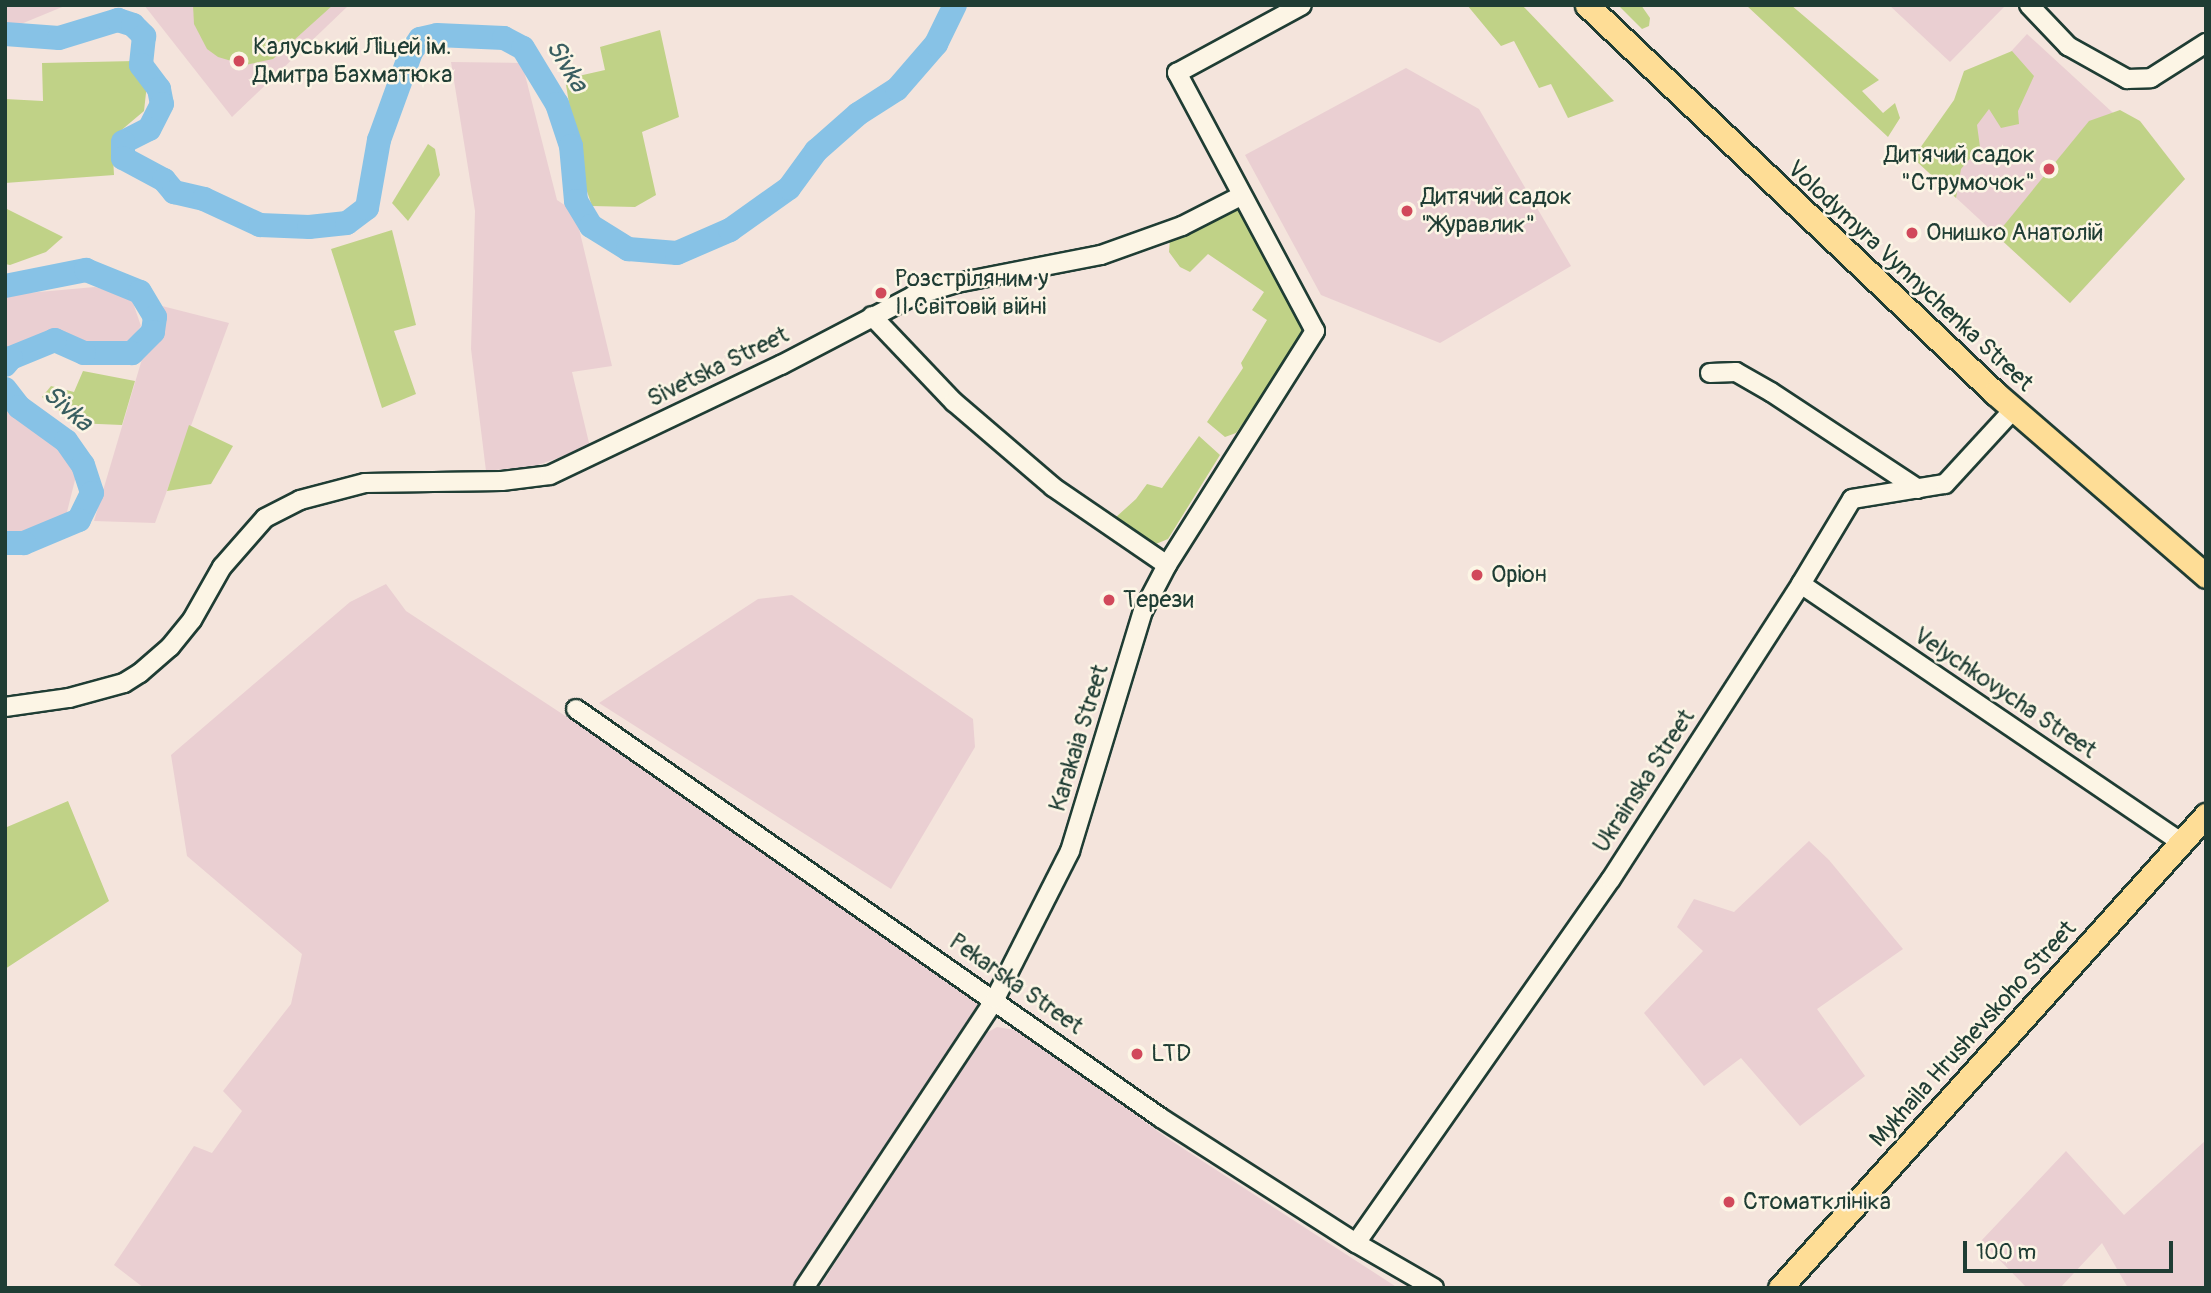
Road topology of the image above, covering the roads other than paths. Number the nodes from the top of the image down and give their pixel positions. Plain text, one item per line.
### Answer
1 (1302, 5) edge
2 (1587, 5) edge
3 (2029, 5) edge
4 (2206, 43) edge
5 (1241, 196) junction
6 (872, 316) junction
7 (1710, 373) dead end
8 (2013, 410) junction
9 (1918, 489) junction
10 (1167, 565) junction
11 (2206, 576) edge
12 (1801, 584) junction
13 (5, 707) edge
14 (576, 709) dead end
15 (2206, 815) edge
16 (2181, 842) junction
17 (995, 999) junction
18 (1356, 1243) junction
19 (804, 1288) edge
20 (1434, 1288) edge
21 (1780, 1288) edge

1 - 5 street
2 - 8 main road, Volodymyra Vynnychenka Street
3 - 4 street
5 - 6 street, Sivetska Street
5 - 10 street, Karakaia Street
6 - 10 street
6 - 13 street, Sivetska Street
7 - 9 street
8 - 9 street, Ukrainska Street
8 - 11 main road, Volodymyra Vynnychenka Street
9 - 12 street, Ukrainska Street
10 - 17 street, Karakaia Street
12 - 16 street, Velychkovycha Street
12 - 18 street, Ukrainska Street
14 - 17 street, Pekarska Street
15 - 16 main road, Mykhaila Hrushevskoho Street
16 - 21 main road, Mykhaila Hrushevskoho Street
17 - 18 street, Pekarska Street
17 - 19 street, Karakaia Street
18 - 20 street, Pekarska Street

